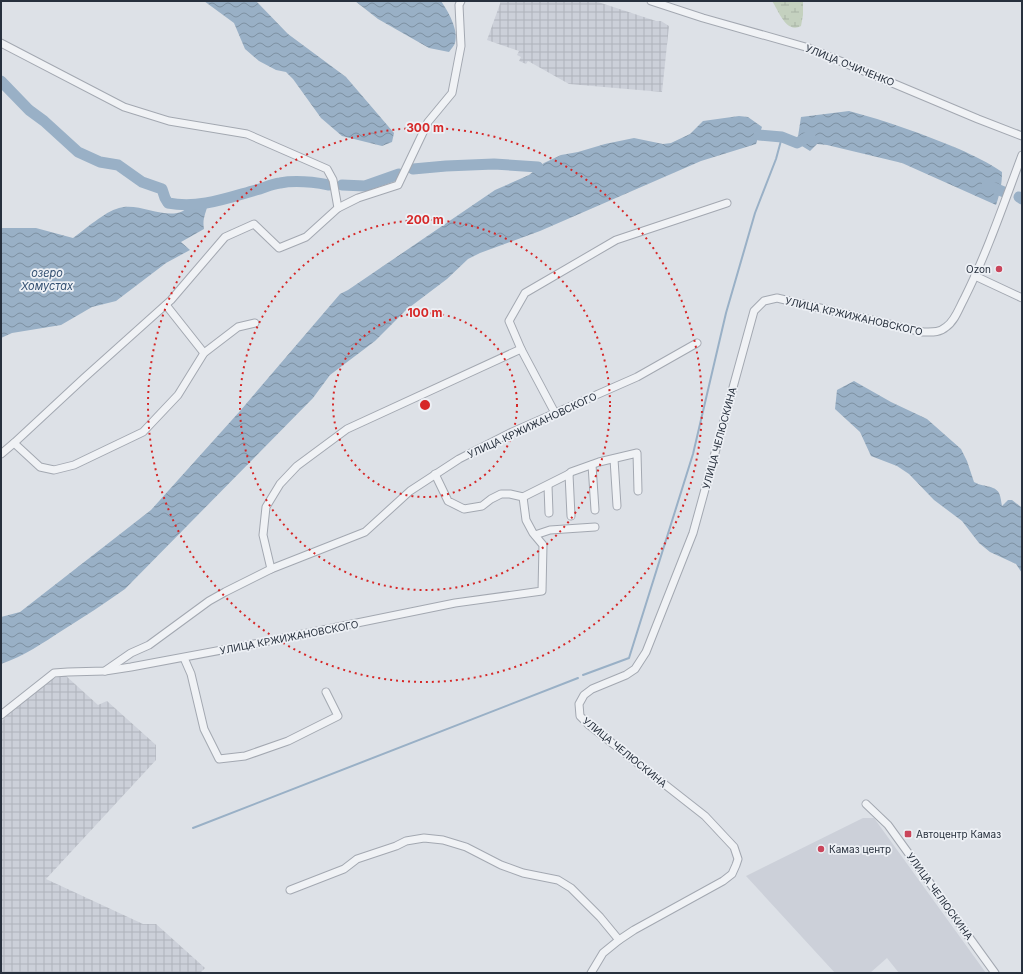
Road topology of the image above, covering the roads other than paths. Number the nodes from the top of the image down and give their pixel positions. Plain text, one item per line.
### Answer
1 (460, 1) edge
2 (651, 1) edge
3 (1, 43) edge
4 (1022, 136) edge
5 (1022, 155) edge
6 (727, 203) dead end
7 (338, 208) junction
8 (975, 276) junction
9 (1022, 298) edge
10 (166, 305) junction
11 (754, 311) joint
12 (255, 323) dead end
13 (697, 343) dead end
14 (520, 349) junction
15 (204, 353) junction
16 (555, 413) junction
17 (14, 443) junction
18 (1, 454) edge
19 (614, 459) junction
20 (592, 465) junction
21 (435, 474) junction
22 (569, 474) junction
23 (548, 486) junction
24 (638, 491) dead end
25 (523, 497) junction
26 (617, 506) dead end
27 (595, 510) dead end
28 (549, 513) dead end
29 (571, 516) dead end
30 (595, 527) dead end
31 (535, 535) junction
32 (271, 569) junction
33 (184, 658) junction
34 (105, 671) junction
35 (326, 692) dead end
36 (1, 715) edge
37 (866, 804) dead end
38 (290, 890) dead end
39 (619, 940) junction
40 (591, 973) edge
41 (995, 973) edge

1 - 7 street
2 - 4 street, УЛИЦА ОЧИЧЕНКО
3 - 7 street
5 - 8 street, УЛИЦА КРЖИЖАНОВСКОГО
6 - 14 street
7 - 10 street
8 - 9 street
8 - 11 street, УЛИЦА КРЖИЖАНОВСКОГО
10 - 15 street
10 - 17 street
11 - 39 street, УЛИЦА ЧЕЛЮСКИНА
12 - 15 street
13 - 16 street, УЛИЦА КРЖИЖАНОВСКОГО
14 - 16 street
14 - 32 street
15 - 17 street
16 - 21 street, УЛИЦА КРЖИЖАНОВСКОГО
17 - 18 street
19 - 20 street
19 - 24 street
19 - 26 street
20 - 22 street
20 - 27 street
21 - 25 street
21 - 32 street, УЛИЦА КРЖИЖАНОВСКОГО
22 - 23 street
22 - 29 street
23 - 25 street
23 - 28 street
25 - 31 street
30 - 31 street
31 - 33 street, УЛИЦА КРЖИЖАНОВСКОГО
32 - 34 street, УЛИЦА КРЖИЖАНОВСКОГО
33 - 34 street, УЛИЦА КРЖИЖАНОВСКОГО
33 - 35 street
34 - 36 street, УЛИЦА КРЖИЖАНОВСКОГО
37 - 41 street, УЛИЦА ЧЕЛЮСКИНА
38 - 39 street
39 - 40 street, УЛИЦА ЧЕЛЮСКИНА

